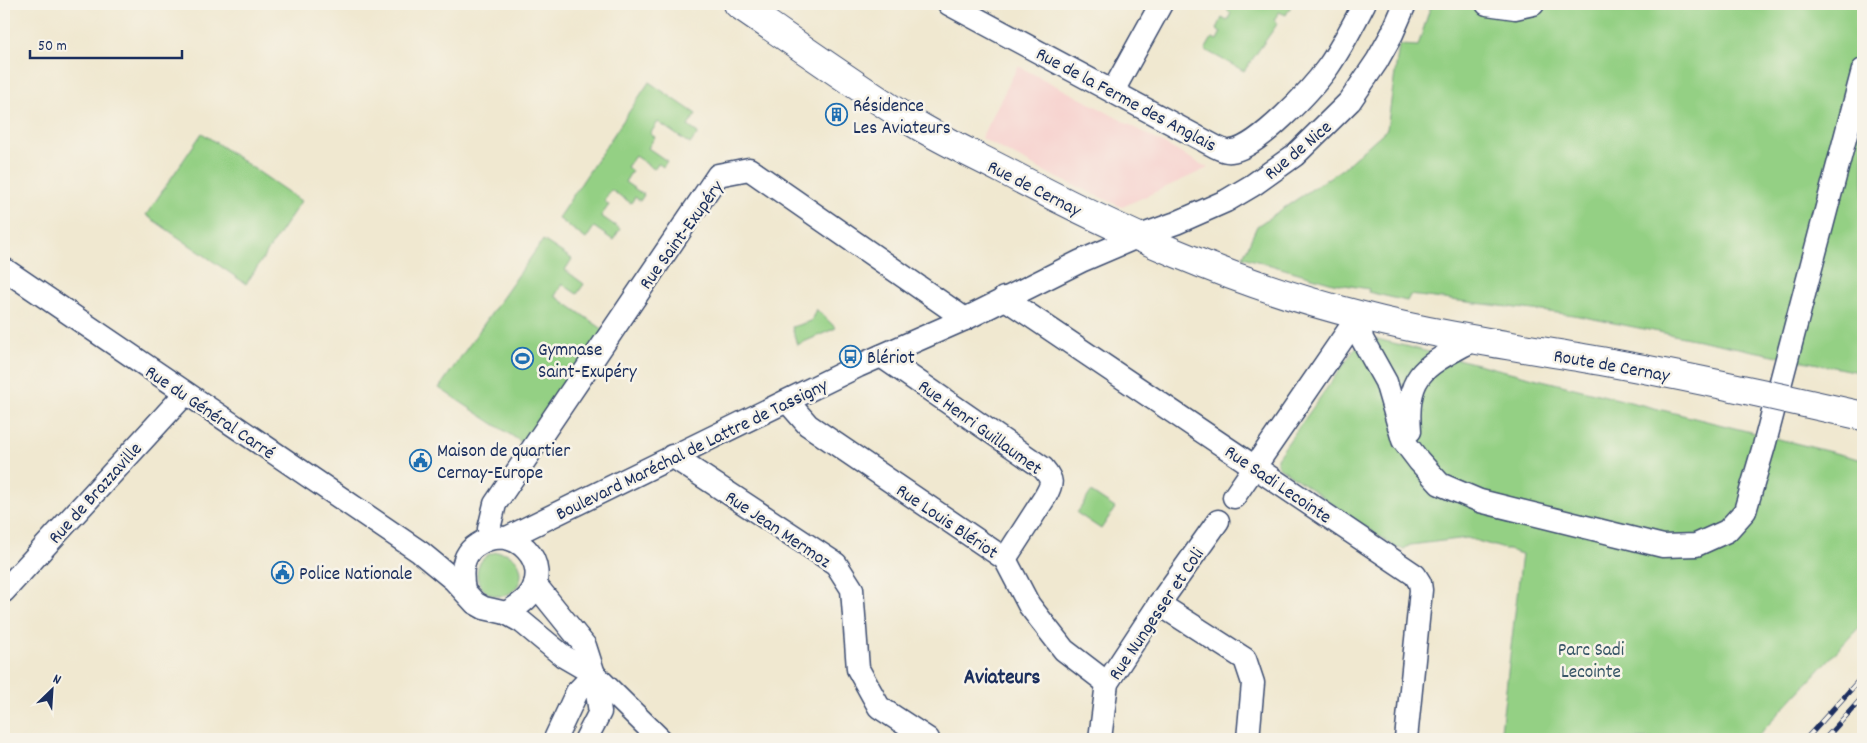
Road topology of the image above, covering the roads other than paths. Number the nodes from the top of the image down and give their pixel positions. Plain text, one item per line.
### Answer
1 (738, 4) edge
2 (949, 4) edge
3 (1161, 4) edge
4 (1364, 4) edge
5 (1405, 4) edge
6 (1487, 4) edge
7 (1533, 4) edge
8 (1863, 70) edge
9 (1113, 91) junction
10 (1137, 237) junction
11 (4, 269) edge
12 (1004, 298) junction
13 (1359, 315) junction
14 (964, 319) junction
15 (1473, 340) junction
16 (881, 356) junction
17 (185, 394) junction
18 (787, 401) junction
19 (1863, 416) edge
20 (672, 456) junction
21 (1419, 461) junction
22 (1256, 466) junction
23 (1234, 497) dead end
24 (545, 520) junction
25 (1218, 521) dead end
26 (499, 538) junction
27 (420, 552) junction
28 (529, 553) junction
29 (467, 555) junction
30 (1005, 559) junction
31 (535, 584) junction
32 (464, 590) junction
33 (4, 591) edge
34 (1159, 604) junction
35 (506, 613) junction
36 (594, 674) junction
37 (1107, 683) junction
38 (555, 739) edge
39 (586, 739) edge
40 (660, 739) edge
41 (928, 739) edge
42 (1100, 739) edge
43 (1248, 739) edge
44 (1406, 739) edge

1 - 10 main road, Rue de Cernay
2 - 9 street, Rue de la Ferme des Anglais
3 - 9 street
4 - 9 street, Rue de la Ferme des Anglais
5 - 10 street, Rue de Nice
6 - 7 street
8 - 21 street
10 - 12 street, Boulevard Maréchal de Lattre de Tassigny
10 - 13 main road, Rue de Cernay
11 - 17 street, Rue du Général Carré
12 - 14 street, Boulevard Maréchal de Lattre de Tassigny
12 - 22 street, Rue Sadi Lecointe
13 - 15 main road, Route de Cernay
13 - 21 street
13 - 22 street
14 - 16 street, Boulevard Maréchal de Lattre de Tassigny
14 - 26 street, Rue Saint-Exupéry
15 - 19 main road, Route de Cernay
15 - 21 street
16 - 18 street, Boulevard Maréchal de Lattre de Tassigny
16 - 30 street, Rue Henri Guillaumet
17 - 27 street, Rue du Général Carré
17 - 33 street, Rue de Brazzaville
18 - 20 street, Boulevard Maréchal de Lattre de Tassigny
18 - 30 street, Rue Louis Blériot
20 - 24 street, Boulevard Maréchal de Lattre de Tassigny
20 - 41 street, Rue Jean Mermoz
22 - 23 street
22 - 44 street, Rue Sadi Lecointe
24 - 26 street, Boulevard Maréchal de Lattre de Tassigny
24 - 28 street, Boulevard Maréchal de Lattre de Tassigny
25 - 34 street, Rue Nungesser et Coli
26 - 28 street
26 - 29 street
27 - 29 street, Rue du Général Carré
27 - 32 street, Rue du Général Carré
28 - 31 street
29 - 32 street
30 - 37 street, Rue Louis Blériot
31 - 35 street
31 - 36 street
32 - 35 street
34 - 37 street, Rue Nungesser et Coli
34 - 43 street
35 - 36 street
36 - 38 street
36 - 39 street
36 - 40 street
37 - 42 street, Rue Nungesser et Coli

